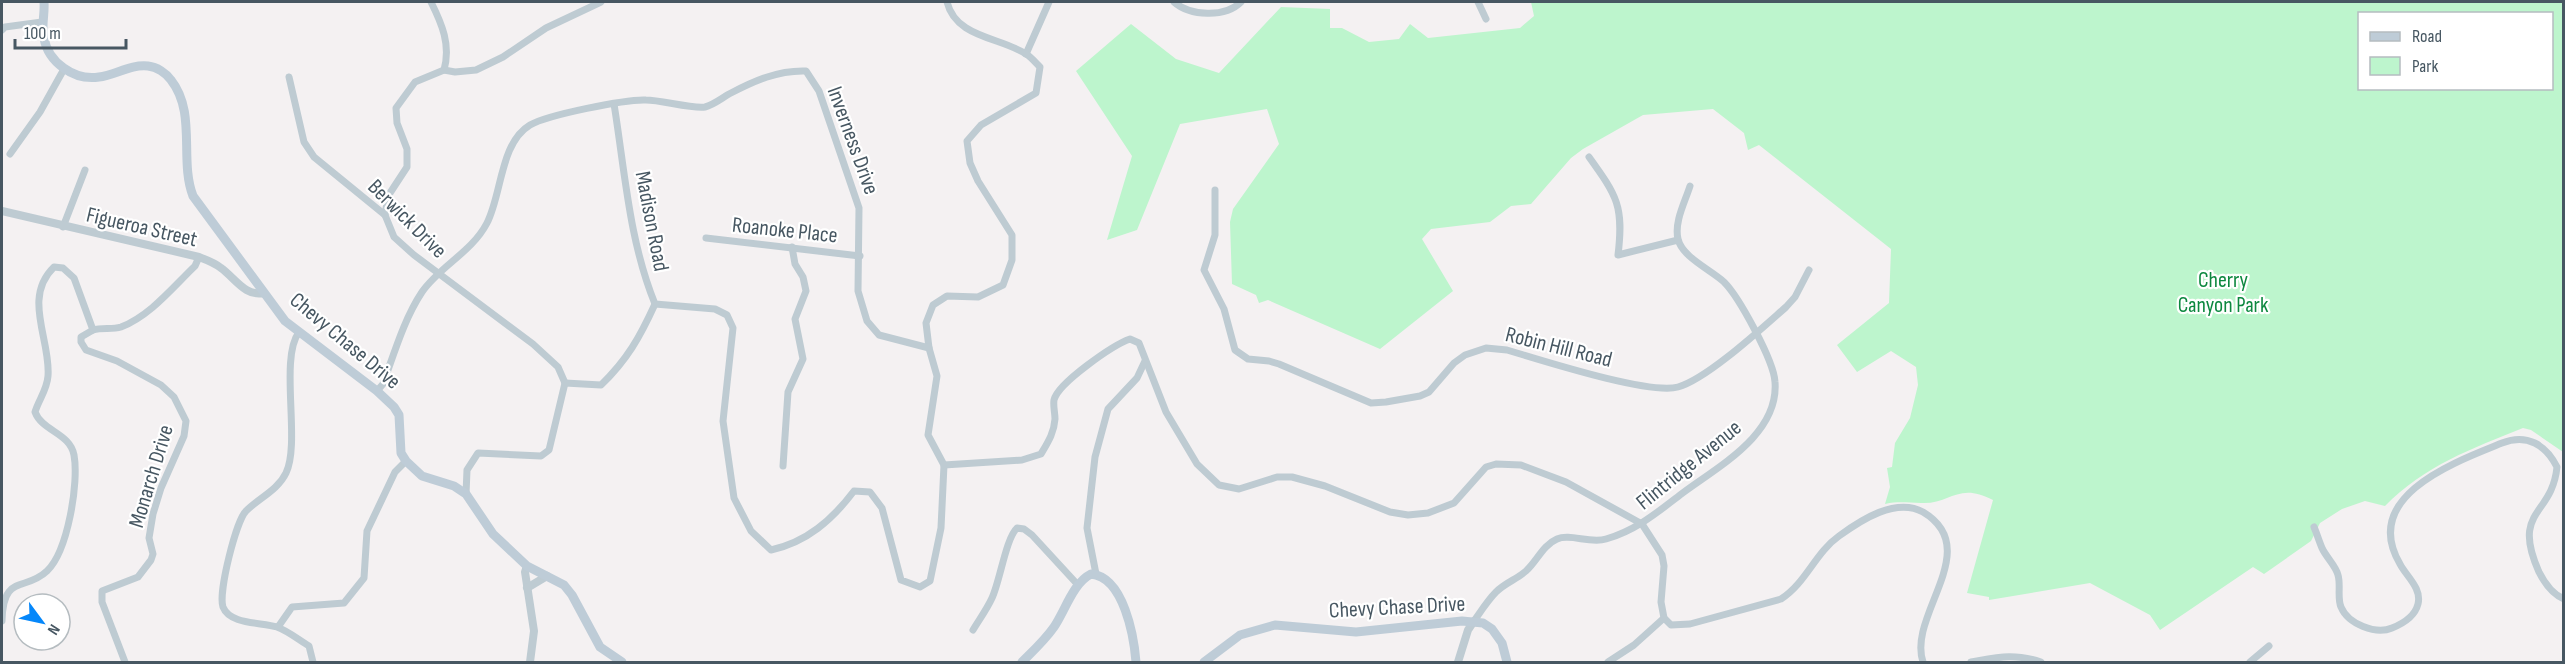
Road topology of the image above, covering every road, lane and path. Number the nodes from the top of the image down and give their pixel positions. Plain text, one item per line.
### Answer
1 (44, 2) edge
2 (431, 2) edge
3 (601, 2) edge
4 (948, 2) edge
5 (1049, 2) edge
6 (1174, 2) edge
7 (1240, 2) edge
8 (1478, 2) edge
9 (1486, 19) dead end
10 (42, 22) junction
11 (2, 30) edge
12 (1026, 54) junction
13 (64, 69) junction
14 (444, 70) junction
15 (289, 77) dead end
16 (614, 104) junction
17 (10, 154) dead end
18 (1589, 157) dead end
19 (85, 170) dead end
20 (1690, 186) dead end
21 (1215, 190) dead end
22 (2, 212) edge
23 (386, 215) junction
24 (63, 227) junction
25 (706, 238) dead end
26 (1678, 240) junction
27 (792, 247) junction
28 (860, 256) junction
29 (199, 257) junction
30 (1809, 270) dead end
31 (438, 275) junction
32 (264, 293) junction
33 (655, 304) junction
34 (93, 330) junction
35 (1755, 332) junction
36 (299, 333) junction
37 (929, 348) junction
38 (1146, 358) junction
39 (565, 383) junction
40 (377, 391) junction
41 (406, 461) junction
42 (944, 465) junction
43 (783, 466) dead end
44 (466, 494) junction
45 (1642, 524) junction
46 (2314, 527) dead end
47 (527, 566) junction
48 (1096, 574) junction
49 (547, 576) junction
50 (1078, 585) junction
51 (527, 588) junction
52 (2564, 599) edge
53 (1664, 618) junction
54 (2, 621) edge
55 (1474, 621) junction
56 (278, 627) junction
57 (973, 630) dead end
58 (2269, 646) dead end
59 (125, 663) edge
60 (313, 663) edge
61 (530, 663) edge
62 (622, 663) edge
63 (1022, 663) edge
64 (1136, 663) edge
65 (1204, 663) edge
66 (1458, 663) edge
67 (1507, 663) edge
68 (1608, 663) edge
69 (1923, 663) edge
70 (1971, 663) edge
71 (2041, 663) edge
72 (2250, 663) edge

1 - 10 main road
2 - 14 street
3 - 14 street
4 - 12 street
5 - 12 street
6 - 7 street
8 - 9 street
10 - 11 street
10 - 13 main road
12 - 37 street
13 - 17 street
13 - 32 main road, Chevy Chase Drive
14 - 23 street
15 - 23 street, Berwick Drive
16 - 28 street, Inverness Drive
16 - 31 street, Inverness Drive
16 - 33 street, Madison Road
18 - 26 street
19 - 24 street
20 - 26 street
21 - 35 street, Robin Hill Road
22 - 24 street, Figueroa Street
23 - 31 street, Berwick Drive
24 - 29 street, Figueroa Street
25 - 27 street, Roanoke Place
26 - 35 street, Flintridge Avenue
27 - 28 street, Roanoke Place
27 - 43 street
28 - 37 street, Inverness Drive
29 - 32 street, Figueroa Street
29 - 34 street
30 - 35 street, Robin Hill Road
31 - 39 street, Berwick Drive
31 - 40 street, Inverness Drive
32 - 36 main road, Chevy Chase Drive
33 - 39 street
33 - 42 street, Madison Road
34 - 54 street
34 - 59 street, Monarch Drive
35 - 45 street, Flintridge Avenue
36 - 40 main road, Chevy Chase Drive
36 - 56 street
37 - 42 street
38 - 42 street
38 - 45 street
38 - 48 street
39 - 44 street
40 - 41 main road, Chevy Chase Drive
41 - 44 main road
41 - 56 street
44 - 47 main road
45 - 53 street
45 - 55 street, Flintridge Avenue
46 - 52 street
47 - 49 main road
47 - 51 street
48 - 50 main road
48 - 64 main road
49 - 51 street
49 - 62 main road
50 - 57 street
50 - 63 main road
51 - 61 street
53 - 68 street
53 - 69 street
55 - 65 main road, Chevy Chase Drive
55 - 66 street, Flintridge Avenue
55 - 67 main road, Chevy Chase Drive
56 - 60 street
58 - 72 street
70 - 71 street

